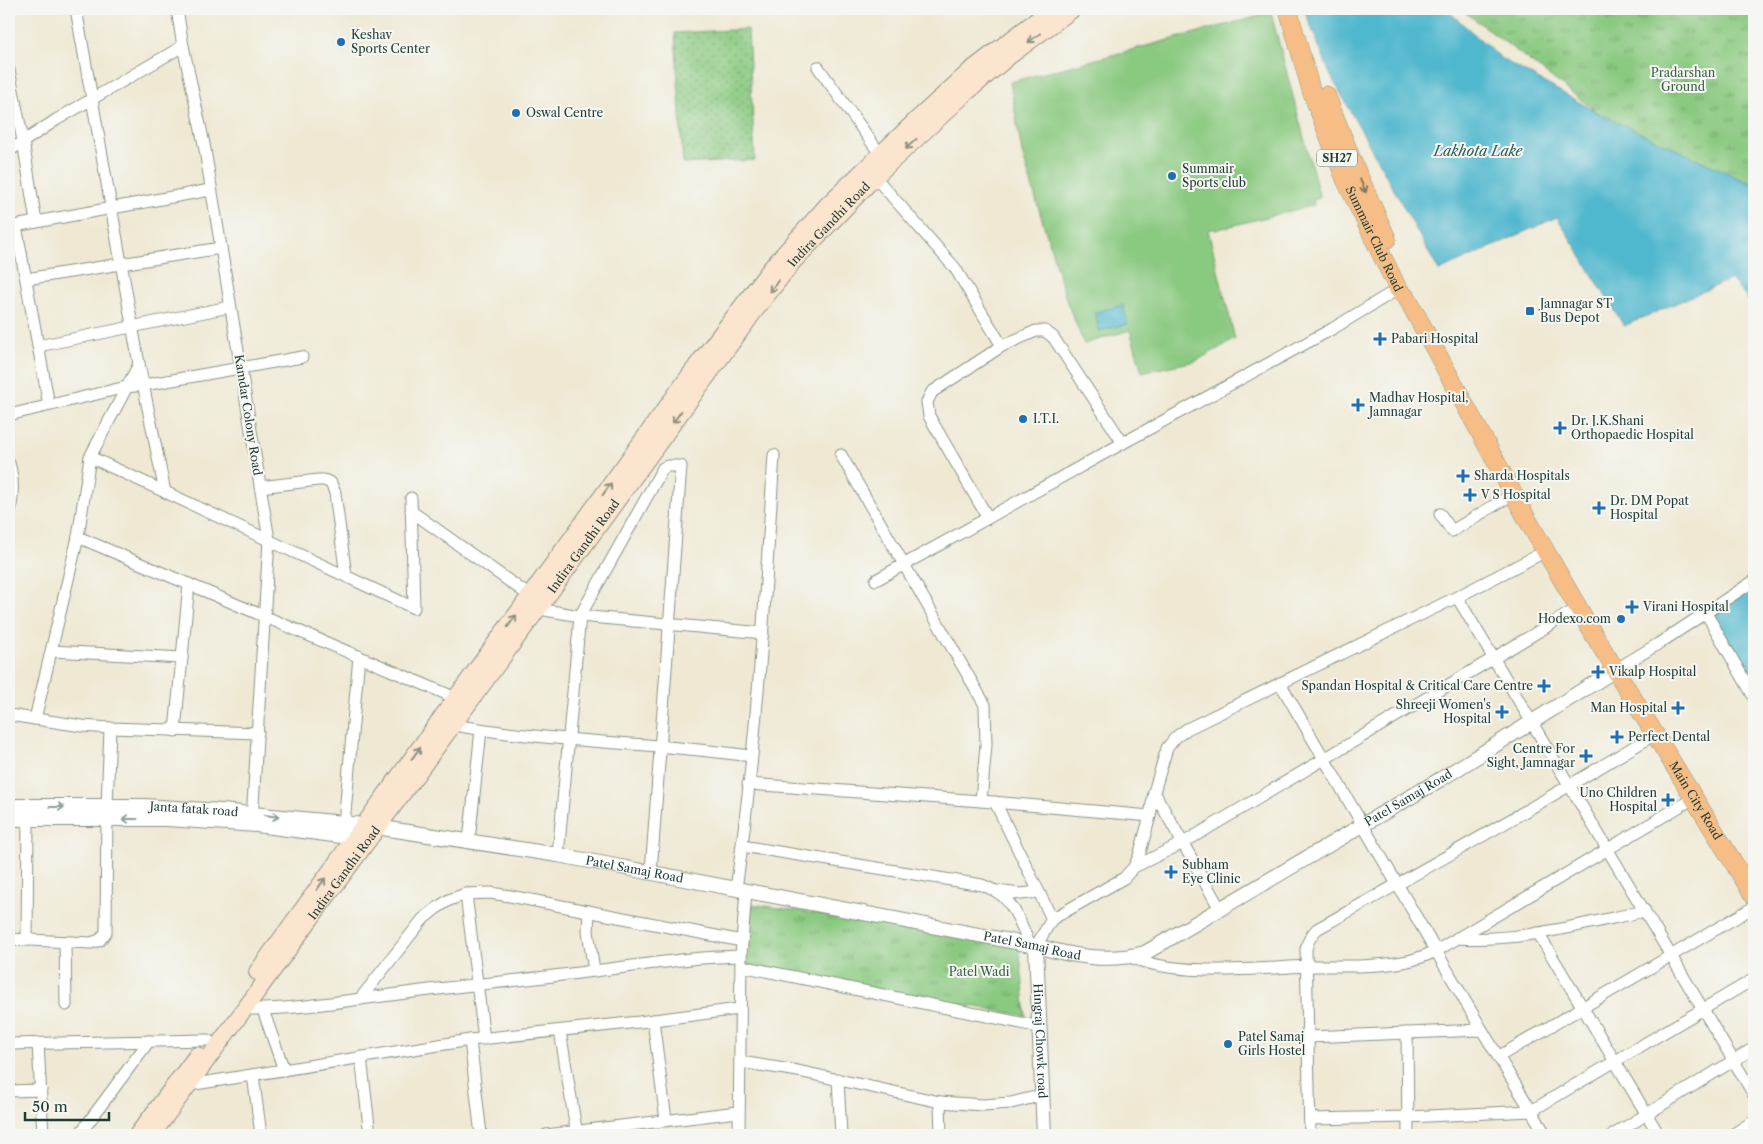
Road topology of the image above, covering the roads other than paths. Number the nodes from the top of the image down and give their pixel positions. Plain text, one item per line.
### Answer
1 (76, 9) edge
2 (177, 9) edge
3 (1051, 9) edge
4 (1073, 9) edge
5 (1288, 9) edge
6 (1300, 9) edge
7 (183, 46) junction
8 (818, 66) dead end
9 (9, 70) edge
10 (11, 92) edge
11 (93, 98) junction
12 (23, 141) junction
13 (9, 151) edge
14 (880, 154) junction
15 (875, 177) junction
16 (210, 190) junction
17 (112, 208) junction
18 (36, 222) junction
19 (12, 226) edge
20 (221, 248) junction
21 (122, 264) junction
22 (26, 280) junction
23 (1402, 293) junction
24 (230, 307) junction
25 (132, 326) junction
26 (38, 346) junction
27 (1002, 346) junction
28 (302, 357) dead end
29 (139, 364) junction
30 (241, 368) junction
31 (144, 386) junction
32 (126, 387) junction
33 (49, 405) junction
34 (9, 415) edge
35 (1123, 443) junction
36 (774, 455) dead end
37 (841, 455) dead end
38 (90, 457) junction
39 (9, 463) edge
40 (260, 487) junction
41 (166, 492) junction
42 (1513, 494) junction
43 (411, 498) dead end
44 (411, 511) junction
45 (1440, 514) dead end
46 (9, 516) edge
47 (988, 518) junction
48 (78, 537) junction
49 (269, 540) junction
50 (1546, 551) junction
51 (905, 564) junction
52 (346, 576) junction
53 (876, 580) dead end
54 (1754, 581) edge
55 (189, 584) junction
56 (1456, 597) junction
57 (534, 602) junction
58 (1578, 608) junction
59 (1706, 613) junction
60 (265, 616) junction
61 (580, 616) junction
62 (670, 624) junction
63 (762, 632) junction
64 (52, 651) junction
65 (359, 656) junction
66 (182, 658) junction
67 (1494, 658) junction
68 (1615, 670) junction
69 (1280, 683) junction
70 (1754, 697) edge
71 (456, 698) junction
72 (9, 715) edge
73 (35, 719) junction
74 (1532, 723) junction
75 (454, 725) junction
76 (110, 728) junction
77 (481, 730) junction
78 (175, 731) junction
79 (258, 733) junction
80 (1655, 734) junction
81 (570, 740) junction
82 (660, 746) junction
83 (751, 756) junction
84 (1324, 760) junction
85 (748, 784) junction
86 (1570, 786) junction
87 (1154, 792) junction
88 (1694, 798) junction
89 (981, 801) junction
90 (995, 802) junction
91 (9, 806) edge
92 (107, 813) junction
93 (1150, 816) junction
94 (9, 819) edge
95 (28, 819) junction
96 (252, 819) junction
97 (344, 824) junction
98 (1362, 827) junction
99 (367, 832) junction
100 (469, 841) junction
101 (1183, 843) junction
102 (742, 846) junction
103 (1608, 849) junction
104 (558, 855) junction
105 (1134, 867) junction
106 (651, 872) junction
107 (1397, 885) junction
108 (741, 890) junction
109 (996, 891) junction
110 (1038, 892) junction
111 (466, 894) junction
112 (1754, 896) edge
113 (1754, 907) edge
114 (1220, 909) junction
115 (589, 911) junction
116 (1645, 911) junction
117 (1052, 919) junction
118 (1538, 933) junction
119 (1457, 938) junction
120 (9, 939) edge
121 (27, 940) junction
122 (742, 941) junction
123 (65, 942) junction
124 (1033, 945) junction
125 (1436, 951) junction
126 (1130, 957) junction
127 (1672, 957) junction
128 (741, 961) junction
129 (1307, 967) junction
130 (594, 972) junction
131 (1754, 980) edge
132 (478, 983) junction
133 (360, 998) junction
134 (66, 1005) dead end
135 (1583, 1008) junction
136 (237, 1009) junction
137 (740, 1009) junction
138 (263, 1010) junction
139 (1703, 1010) junction
140 (653, 1020) junction
141 (1040, 1027) junction
142 (1482, 1030) junction
143 (560, 1031) junction
144 (1408, 1033) junction
145 (1308, 1037) junction
146 (484, 1039) junction
147 (208, 1040) junction
148 (470, 1040) junction
149 (149, 1041) junction
150 (38, 1043) junction
151 (9, 1044) edge
152 (1754, 1048) edge
153 (361, 1057) junction
154 (1498, 1057) junction
155 (1734, 1061) junction
156 (740, 1062) junction
157 (1615, 1062) junction
158 (284, 1070) junction
159 (253, 1075) junction
160 (838, 1079) junction
161 (181, 1086) junction
162 (9, 1090) edge
163 (41, 1090) junction
164 (1043, 1095) junction
165 (1754, 1095) edge
166 (940, 1102) junction
167 (1531, 1111) junction
168 (738, 1112) junction
169 (1647, 1115) junction
170 (1408, 1117) junction
171 (1310, 1119) junction
172 (666, 1120) junction
173 (1754, 1121) edge
174 (150, 1132) edge
175 (577, 1134) edge
176 (43, 1135) edge
177 (79, 1135) edge
178 (261, 1135) edge
179 (370, 1135) edge
180 (481, 1135) edge
181 (546, 1135) edge
182 (739, 1135) edge
183 (841, 1135) edge
184 (941, 1135) edge
185 (1044, 1135) edge
186 (1310, 1135) edge
187 (1408, 1135) edge
188 (1546, 1135) edge
189 (1612, 1135) edge
190 (1660, 1135) edge
191 (1732, 1135) edge

1 - 11 street
2 - 7 street, Kamdar Colony Road
3 - 14 main road, Indira Gandhi Road
4 -> 15 main road, Indira Gandhi Road
5 - 23 main road, Summair Club Road / SH27
6 -> 23 main road, Summair Club Road / SH27
7 - 11 street
7 - 16 street, Kamdar Colony Road
8 - 14 street
9 - 10 street
10 - 12 street
11 - 12 street
11 - 17 street
12 - 13 street
12 - 18 street
57 -> 14 main road, Indira Gandhi Road
15 - 27 street
15 -> 57 main road, Indira Gandhi Road
16 - 17 street
16 - 20 street, Kamdar Colony Road
17 - 18 street
17 - 21 street
18 - 19 street
19 - 22 street
20 - 21 street
20 - 24 street, Kamdar Colony Road
21 - 22 street
21 - 25 street
22 - 26 street
23 - 35 street
23 - 42 main road, Summair Club Road / SH27
24 - 25 street
24 - 30 street, Kamdar Colony Road
25 - 26 street
25 - 29 street
26 - 33 street
27 - 35 street
27 - 47 street
28 - 30 street
29 - 31 street
29 - 32 street
30 - 31 street
30 - 40 street, Kamdar Colony Road
31 - 32 street
31 - 41 street
32 - 33 street
32 - 38 street
33 - 34 street
35 - 47 street
36 - 63 street
37 - 51 street
38 - 41 street
38 - 48 street
39 - 46 street
40 - 49 street, Kamdar Colony Road
40 - 52 street
41 - 49 street
42 - 45 street
42 - 50 main road, Summair Club Road / SH27
43 - 44 street
44 - 52 street
44 - 57 street
47 - 51 street
48 - 55 street
48 - 64 street
49 - 52 street
49 - 60 street, Kamdar Colony Road
50 - 56 street
50 - 58 main road, Main City Road / SH27
51 - 53 street
51 - 89 street
54 - 59 street
55 - 60 street
55 - 66 street
56 - 67 street
56 - 69 street
57 - 61 street
71 -> 57 main road, Indira Gandhi Road
57 - 75 main road, Indira Gandhi Road
58 - 67 street
58 - 68 main road, Main City Road / SH27
59 - 68 street
59 - 70 street
60 - 65 street
60 - 79 street, Kamdar Colony Road
61 - 62 street
61 - 62 street
61 - 81 street
62 - 63 street
62 - 82 street
63 - 83 street
64 - 66 street
64 - 73 street
65 - 71 street
65 - 97 street
66 - 78 street
67 - 74 street
67 - 84 street
68 - 74 street, Patel Samaj Road
68 - 80 main road, Main City Road / SH27
69 - 84 street
69 - 87 street
99 -> 71 main road, Indira Gandhi Road
72 - 73 street
73 - 76 street
74 - 86 street
74 - 98 street, Patel Samaj Road
75 - 77 street
75 - 99 main road, Indira Gandhi Road
76 - 78 street
76 - 92 street
77 - 81 street
77 - 100 street
78 - 79 street
79 - 96 street, Kamdar Colony Road
80 - 86 street
80 - 88 main road, Main City Road / SH27
81 - 82 street
81 - 104 street
82 - 83 street
82 - 106 street
83 - 85 street
84 - 98 street
84 - 101 street
85 - 89 street
85 - 102 street
86 - 103 street
86 - 107 street
87 - 93 street
87 - 101 street
88 - 103 street
88 - 112 main road, Main City Road / SH27
89 - 90 street
90 - 93 street
90 - 110 street
91 -> 92 street, Janta fatak road
92 - 95 street
92 - 96 street, Janta fatak road
92 - 123 street
93 - 105 street
94 - 95 street
95 - 121 street
96 -> 97 street, Janta fatak road
96 - 99 street
97 - 99 street, Janta fatak road
98 - 107 street
98 - 114 street, Patel Samaj Road
99 - 100 street, Patel Samaj Road
99 - 136 main road, Indira Gandhi Road
100 - 104 street, Patel Samaj Road
101 - 105 street
101 - 114 street
102 - 108 street
102 - 109 street
103 - 116 street
103 - 119 street
104 - 106 street, Patel Samaj Road
105 - 117 street
106 - 108 street, Patel Samaj Road
107 - 125 street
107 - 129 street
108 - 122 street
108 - 124 street, Patel Samaj Road
109 - 110 street
109 - 124 street
110 - 117 street
111 - 115 street
111 - 132 street
111 - 133 street
113 - 127 street
114 - 126 street, Patel Samaj Road
115 - 122 street
115 - 130 street
116 - 118 street
116 - 127 street
117 - 124 street
118 - 119 street
118 - 135 street
119 - 125 street
120 - 121 street
121 - 123 street
122 - 128 street
123 - 134 street
124 - 126 street, Patel Samaj Road
124 - 141 street, Hingraj Chowk road
125 - 129 street
125 - 142 street
126 - 129 street
127 - 135 street
127 - 139 street
128 - 130 street
128 - 137 street
128 - 141 street
129 - 145 street
130 - 132 street
131 - 139 street
132 - 133 street
132 - 146 street
133 - 138 street
135 - 154 street
135 - 157 street
136 - 138 street
136 - 147 main road, Indira Gandhi Road
136 - 161 main road, Indira Gandhi Road
137 - 140 street
137 - 156 street
138 - 158 street
139 - 155 street
139 - 157 street
140 - 143 street
140 - 172 street
141 - 164 street, Hingraj Chowk road
142 - 144 street
142 - 154 street
143 - 146 street
143 - 175 street
144 - 145 street
144 - 170 street
145 - 171 street
146 - 148 street
147 - 149 street
147 - 161 main road, Indira Gandhi Road
148 - 153 street
148 - 180 street
149 - 150 street
149 - 177 street
150 - 151 street
150 - 163 street
152 - 155 street
153 - 158 street
153 - 179 street
154 - 167 street
155 - 165 street
155 - 169 street
156 - 160 street
156 - 168 street
157 - 167 street
157 - 169 street
158 - 159 street
159 - 161 street
159 - 178 street
160 - 166 street
160 - 183 street
161 - 174 main road, Indira Gandhi Road
162 - 163 street
163 - 176 street
164 - 166 street
164 - 185 street, Hingraj Chowk road
166 - 184 street
167 - 170 street
167 - 188 street
168 - 172 street
168 - 182 street
169 - 189 street
169 - 190 street
170 - 171 street
170 - 187 street
171 - 186 street
172 - 175 street
173 - 191 street
175 - 181 street

